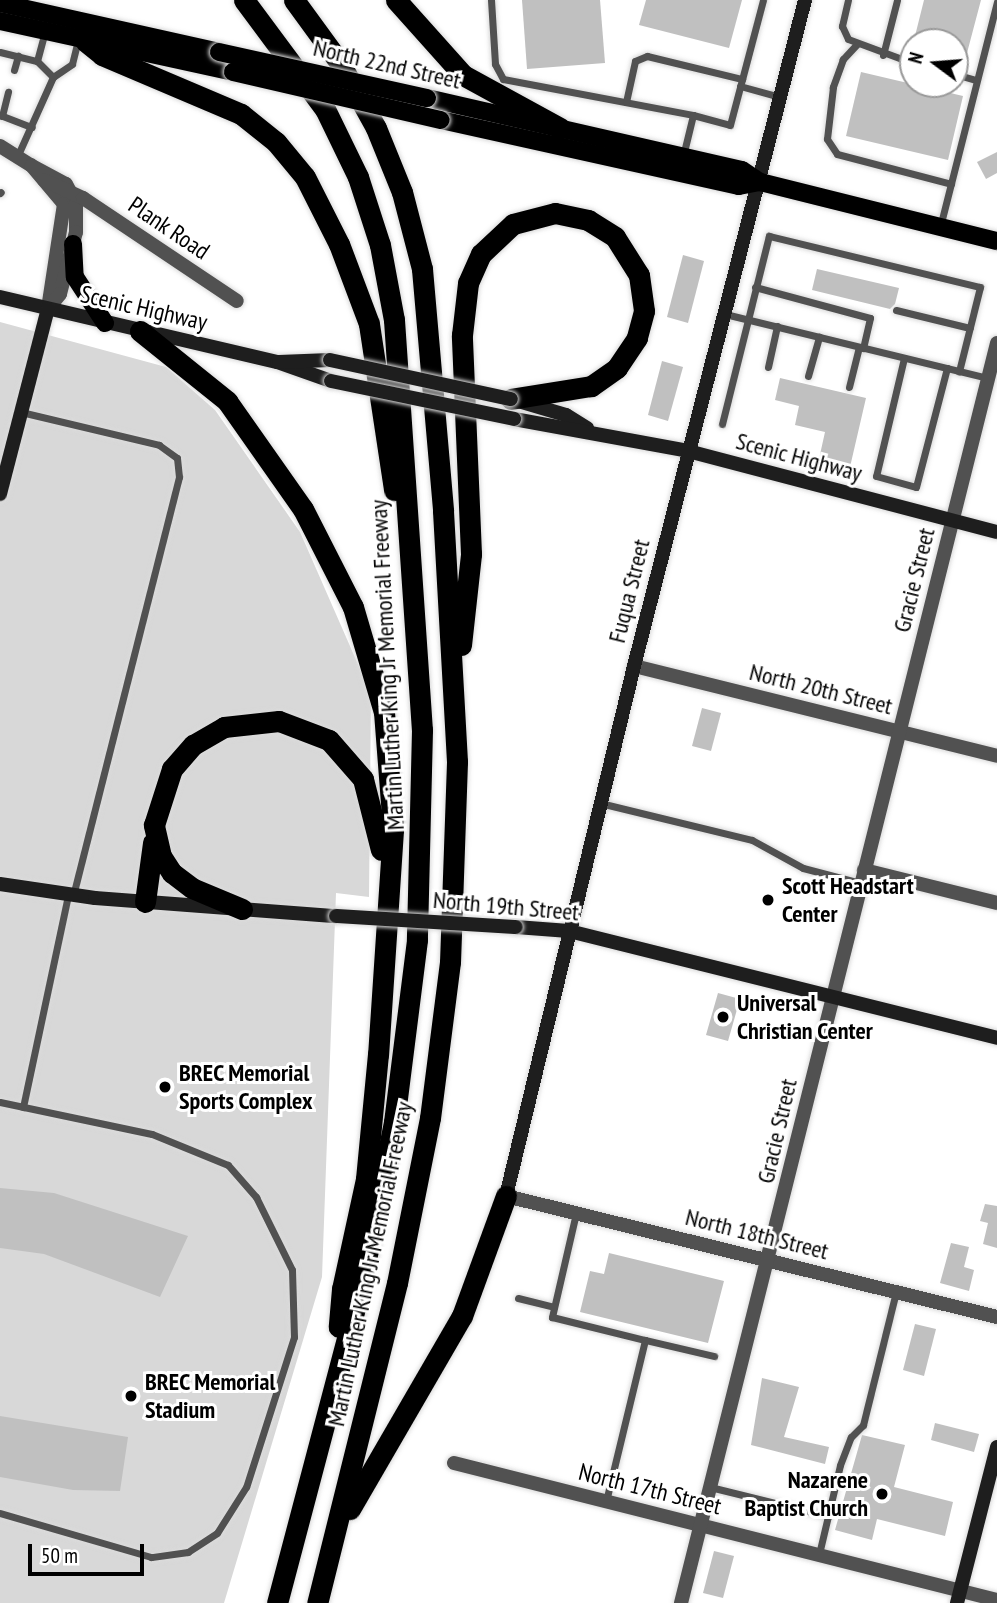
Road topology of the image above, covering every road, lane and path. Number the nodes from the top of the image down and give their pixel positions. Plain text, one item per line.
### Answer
1 (244, 0) edge
2 (294, 0) edge
3 (396, 0) edge
4 (491, 0) edge
5 (763, 0) edge
6 (805, 0) edge
7 (848, 0) edge
8 (897, 0) edge
9 (997, 1) edge
10 (0, 3) edge
11 (0, 21) edge
12 (45, 31) junction
13 (82, 40) junction
14 (857, 44) junction
15 (0, 52) edge
16 (883, 55) junction
17 (18, 56) junction
18 (899, 59) edge
19 (37, 61) junction
20 (14, 70) dead end
21 (52, 77) junction
22 (969, 78) edge
23 (976, 80) junction
24 (741, 83) junction
25 (8, 92) dead end
26 (781, 97) junction
27 (626, 102) junction
28 (1, 116) edge
29 (693, 116) junction
30 (32, 127) junction
31 (560, 128) junction
32 (0, 146) edge
33 (683, 156) junction
34 (17, 157) junction
35 (31, 165) junction
36 (44, 180) junction
37 (760, 182) junction
38 (951, 184) junction
39 (74, 195) junction
40 (940, 227) junction
41 (997, 241) edge
42 (73, 244) junction
43 (755, 287) junction
44 (0, 298) edge
45 (237, 301) dead end
46 (48, 309) junction
47 (895, 310) dead end
48 (726, 314) junction
49 (746, 319) junction
50 (105, 323) junction
51 (777, 326) junction
52 (970, 328) junction
53 (140, 331) junction
54 (818, 337) junction
55 (997, 343) edge
56 (861, 347) junction
57 (904, 358) junction
58 (278, 362) junction
59 (768, 367) dead end
60 (947, 368) junction
61 (959, 371) junction
62 (808, 376) dead end
63 (988, 378) junction
64 (849, 387) dead end
65 (512, 409) junction
66 (21, 412) junction
67 (722, 424) dead end
68 (688, 451) junction
69 (0, 494) edge
70 (952, 521) junction
71 (997, 532) edge
72 (413, 589) junction
73 (634, 666) junction
74 (455, 685) junction
75 (899, 732) junction
76 (997, 756) edge
77 (600, 803) junction
78 (154, 825) junction
79 (863, 876) junction
80 (0, 884) edge
81 (70, 895) junction
82 (145, 902) junction
83 (997, 903) edge
84 (242, 909) junction
85 (569, 931) junction
86 (383, 952) junction
87 (832, 996) junction
88 (997, 1038) edge
89 (0, 1102) edge
90 (23, 1107) junction
91 (506, 1196) junction
92 (576, 1213) junction
93 (771, 1261) junction
94 (896, 1292) junction
95 (518, 1298) dead end
96 (554, 1307) junction
97 (997, 1317) edge
98 (645, 1340) junction
99 (714, 1356) dead end
100 (337, 1359) junction
101 (997, 1447) edge
102 (454, 1463) dead end
103 (710, 1487) junction
104 (606, 1501) junction
105 (0, 1513) edge
106 (828, 1516) junction
107 (700, 1525) junction
108 (330, 1553) junction
109 (819, 1554) junction
110 (959, 1597) edge
111 (997, 1600) edge
112 (277, 1603) edge
113 (317, 1603) edge
114 (681, 1603) edge

1 - 72 highway, Martin Luther King Jr Memorial Freeway
2 - 74 highway, Martin Luther King Jr Memorial Freeway
3 - 31 highway
4 - 27 lane
5 - 24 lane
6 - 26 street, Fuqua Street
7 - 14 lane
8 - 16 lane
9 - 23 lane
10 - 31 main road, North 22nd Street, bridge
11 - 12 main road, North 22nd Street
12 - 13 main road, North 22nd Street
12 - 19 lane
13 - 21 lane
13 - 37 main road, North 22nd Street, bridge
13 - 72 highway
14 - 16 lane
14 - 38 lane
15 - 17 lane
16 - 18 lane
17 - 19 lane
17 - 20 lane
19 - 21 lane
21 - 30 lane
22 - 23 lane
23 - 38 lane
24 - 26 lane
24 - 27 lane
24 - 29 lane
25 - 28 lane
26 - 37 street, Fuqua Street
27 - 29 lane
28 - 30 lane
29 - 33 lane
30 - 34 lane
31 - 33 main road, North 22nd Street
32 - 34 street, Plank Road
33 - 37 main road, North 22nd Street
34 - 35 street, Plank Road
35 - 36 street, Plank Road
35 - 39 street, Plank Road
36 - 39 street, Plank Road
36 - 46 street, Plank Road
37 - 40 main road, North 22nd Street
37 - 48 street, Fuqua Street
38 - 40 lane
39 - 42 street
39 - 45 street, Plank Road
40 - 41 main road, North 22nd Street
42 - 46 street
42 - 50 main road
43 - 49 lane
43 - 52 lane
43 - 56 lane
44 - 46 street, Scenic Highway
46 - 50 street, Scenic Highway
46 - 66 street
47 - 52 lane
48 - 49 lane
48 - 68 street, Fuqua Street
49 - 51 lane
49 - 67 lane
50 - 53 street, Scenic Highway
51 - 54 lane
51 - 59 lane
52 - 61 lane
53 - 58 street, Scenic Highway
53 - 86 highway
54 - 56 lane
54 - 62 lane
55 - 63 street, Gracie Street
56 - 57 lane
56 - 64 lane
57 - 60 lane
57 - 60 lane
58 - 65 street, Scenic Highway, bridge
58 - 65 street, Scenic Highway, bridge
60 - 61 lane
61 - 63 lane
63 - 70 street, Gracie Street
65 - 68 street, Scenic Highway
65 - 74 highway
66 - 69 street
66 - 81 lane
68 - 70 street, Scenic Highway
68 - 73 street, Fuqua Street
70 - 71 street, Scenic Highway
70 - 75 street, Gracie Street
72 - 100 highway, Martin Luther King Jr Memorial Freeway
73 - 75 street, North 20th Street
73 - 77 street, Fuqua Street
74 - 108 highway, Martin Luther King Jr Memorial Freeway
75 - 76 street, North 20th Street
75 - 79 street, Gracie Street
77 - 79 lane
77 - 85 street, Fuqua Street
78 - 82 highway
78 - 84 highway
78 - 86 highway
79 - 83 street
79 - 87 street, Gracie Street
80 - 81 street, North 19th Street
81 - 82 street, North 19th Street
81 - 90 lane
82 - 84 street, North 19th Street
84 - 85 street, North 19th Street, bridge
85 - 87 street, North 19th Street
85 - 91 street, Fuqua Street
86 - 100 highway
87 - 88 street, North 19th Street
87 - 93 street, Gracie Street
89 - 90 lane
90 - 105 lane
91 - 92 street, North 18th Street
91 - 108 highway
92 - 93 street, North 18th Street
92 - 96 lane
93 - 94 street, North 18th Street
93 - 103 street, Gracie Street
94 - 97 street, North 18th Street
94 - 106 lane
95 - 96 lane
96 - 98 lane
98 - 99 lane
98 - 104 lane
100 - 112 highway, Martin Luther King Jr Memorial Freeway
101 - 110 street
102 - 104 street, North 17th Street
103 - 106 lane
103 - 107 street, Gracie Street
104 - 107 street, North 17th Street
106 - 109 lane
107 - 109 street, North 17th Street
107 - 114 street, Gracie Street
108 - 113 highway, Martin Luther King Jr Memorial Freeway
109 - 110 street, North 17th Street
110 - 111 street, North 17th Street

